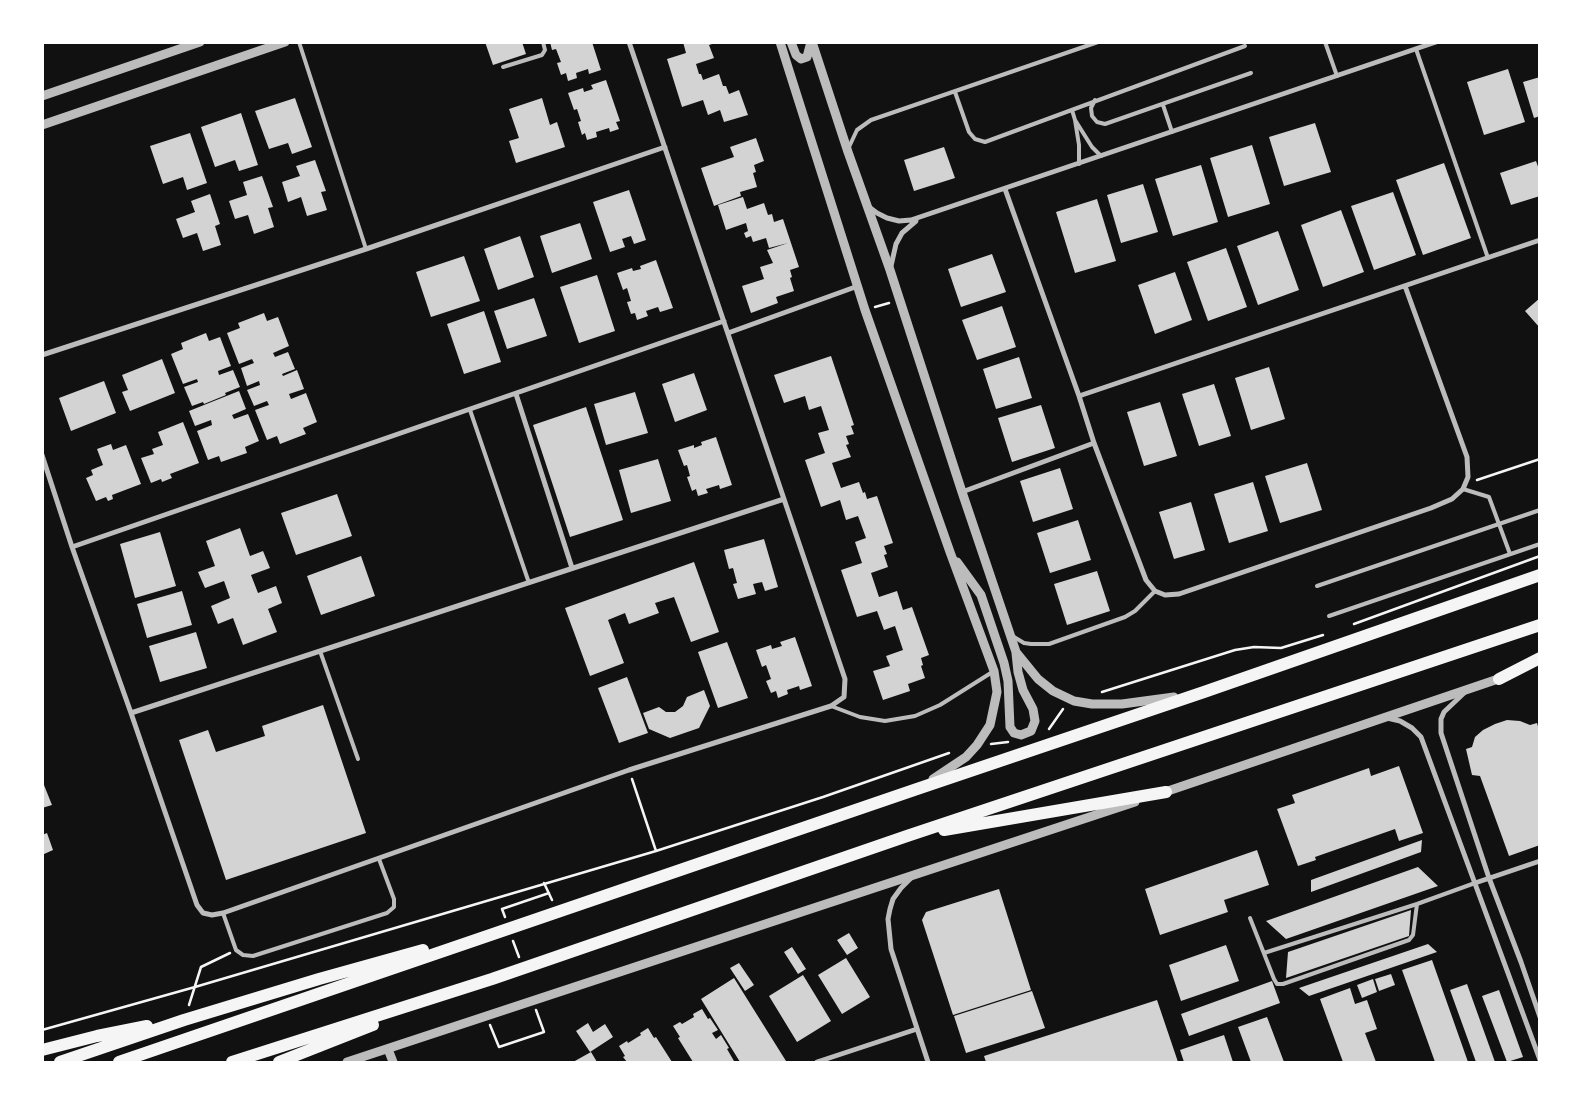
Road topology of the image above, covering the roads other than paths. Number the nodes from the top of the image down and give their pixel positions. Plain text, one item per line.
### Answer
1 (200, 42) edge
2 (285, 42) edge
3 (299, 42) edge
4 (543, 42) edge
5 (629, 42) edge
6 (780, 42) edge
7 (791, 42) edge
8 (812, 42) edge
9 (1075, 42) edge
10 (1098, 42) edge
11 (1325, 42) edge
12 (1436, 42) edge
13 (1245, 46) dead end
14 (1416, 49) junction
15 (1078, 50) junction
16 (503, 67) dead end
17 (1251, 73) dead end
18 (1337, 76) junction
19 (955, 92) junction
20 (43, 96) edge
21 (1095, 100) junction
22 (1163, 105) junction
23 (1072, 110) junction
24 (1075, 120) junction
25 (42, 125) edge
26 (1172, 132) junction
27 (665, 147) junction
28 (848, 152) junction
29 (1101, 156) junction
30 (1079, 164) junction
31 (1005, 189) junction
32 (867, 205) junction
33 (923, 217) junction
34 (1540, 240) edge
35 (366, 249) junction
36 (1488, 258) junction
37 (890, 270) junction
38 (858, 286) junction
39 (1406, 286) junction
40 (724, 321) junction
41 (728, 333) junction
42 (42, 356) edge
43 (516, 394) junction
44 (1079, 396) junction
45 (470, 410) junction
46 (1094, 443) junction
47 (42, 455) edge
48 (44, 465) edge
49 (1463, 489) junction
50 (962, 492) junction
51 (784, 498) junction
52 (1540, 510) edge
53 (1499, 524) junction
54 (1540, 544) edge
55 (72, 547) junction
56 (950, 552) junction
57 (1510, 554) junction
58 (572, 568) junction
59 (1540, 575) edge
60 (529, 583) junction
61 (1317, 586) dead end
62 (1155, 591) junction
63 (1329, 616) dead end
64 (1540, 625) edge
65 (1010, 636) junction
66 (320, 651) junction
67 (1016, 652) junction
68 (1540, 658) edge
69 (1540, 665) edge
70 (994, 671) junction
71 (1499, 679) junction
72 (1467, 689) junction
73 (1204, 692) junction
74 (831, 706) junction
75 (131, 713) junction
76 (1384, 717) junction
77 (358, 759) dead end
78 (916, 789) junction
79 (1166, 792) junction
80 (907, 836) junction
81 (379, 859) junction
82 (1540, 861) edge
83 (914, 876) junction
84 (1489, 878) junction
85 (1475, 883) junction
86 (1417, 904) junction
87 (223, 913) junction
88 (1250, 918) dead end
89 (503, 931) junction
90 (1264, 953) junction
91 (492, 979) junction
92 (1540, 1017) edge
93 (184, 1020) junction
94 (916, 1029) junction
95 (388, 1049) junction
96 (42, 1050) edge
97 (1540, 1060) edge
98 (60, 1062) edge
99 (119, 1062) edge
100 (232, 1062) edge
101 (279, 1062) edge
102 (347, 1062) edge
103 (393, 1062) edge
104 (817, 1062) edge
105 (928, 1062) edge

1 - 20 street
2 - 25 street
3 - 35 lane
4 - 16 lane
5 - 27 street
6 - 38 street
7 - 8 street
8 - 28 street
9 - 15 lane
10 - 15 lane
11 - 18 lane
12 - 14 street
13 - 21 lane
14 - 18 street
14 - 36 lane
15 - 19 lane
17 - 22 lane
18 - 26 street
19 - 23 lane
19 - 28 lane
21 - 22 lane
21 - 23 lane
22 - 26 lane
23 - 24 lane
24 - 29 lane
24 - 30 lane
26 - 29 street
27 - 35 street
27 - 40 street
28 - 32 street
29 - 30 street
30 - 31 street
31 - 33 street
31 - 44 street
32 - 33 street
32 - 37 street
33 - 37 street
34 - 36 street
35 - 42 street
36 - 39 street
37 - 50 street
38 - 41 street
38 - 56 street
39 - 44 street
39 - 49 street
40 - 41 street
40 - 43 street
41 - 51 street
43 - 45 street
43 - 58 street
44 - 46 street
45 - 55 street
45 - 60 lane
46 - 50 street
46 - 62 street
47 - 48 street
48 - 55 street
49 - 53 lane
49 - 62 street
50 - 65 street
51 - 58 street
51 - 74 street
52 - 53 lane
53 - 57 lane
53 - 61 lane
54 - 57 lane
55 - 75 street
56 - 67 street
56 - 70 street
57 - 63 lane
58 - 60 street
59 - 73 highway
60 - 66 street
62 - 65 lane
64 - 80 highway
65 - 67 street
66 - 75 street
66 - 77 lane
67 - 73 street
68 - 71 highway
69 - 71 street
70 - 74 lane
70 - 78 street
71 - 72 street
72 - 76 street
72 - 84 street
73 - 78 highway
74 - 81 street
75 - 87 street
76 - 79 street
76 - 85 street
78 - 89 highway
79 - 80 highway
79 - 83 street
80 - 91 highway
81 - 87 street
81 - 87 lane
82 - 84 street
83 - 94 street
83 - 95 street
84 - 85 street
84 - 92 street
85 - 86 lane
85 - 97 street
86 - 90 lane
86 - 90 lane
88 - 90 lane
89 - 93 highway
89 - 99 highway
91 - 100 highway
91 - 101 highway
93 - 96 highway
93 - 98 highway
94 - 104 street
94 - 105 street
95 - 102 street
95 - 103 street

